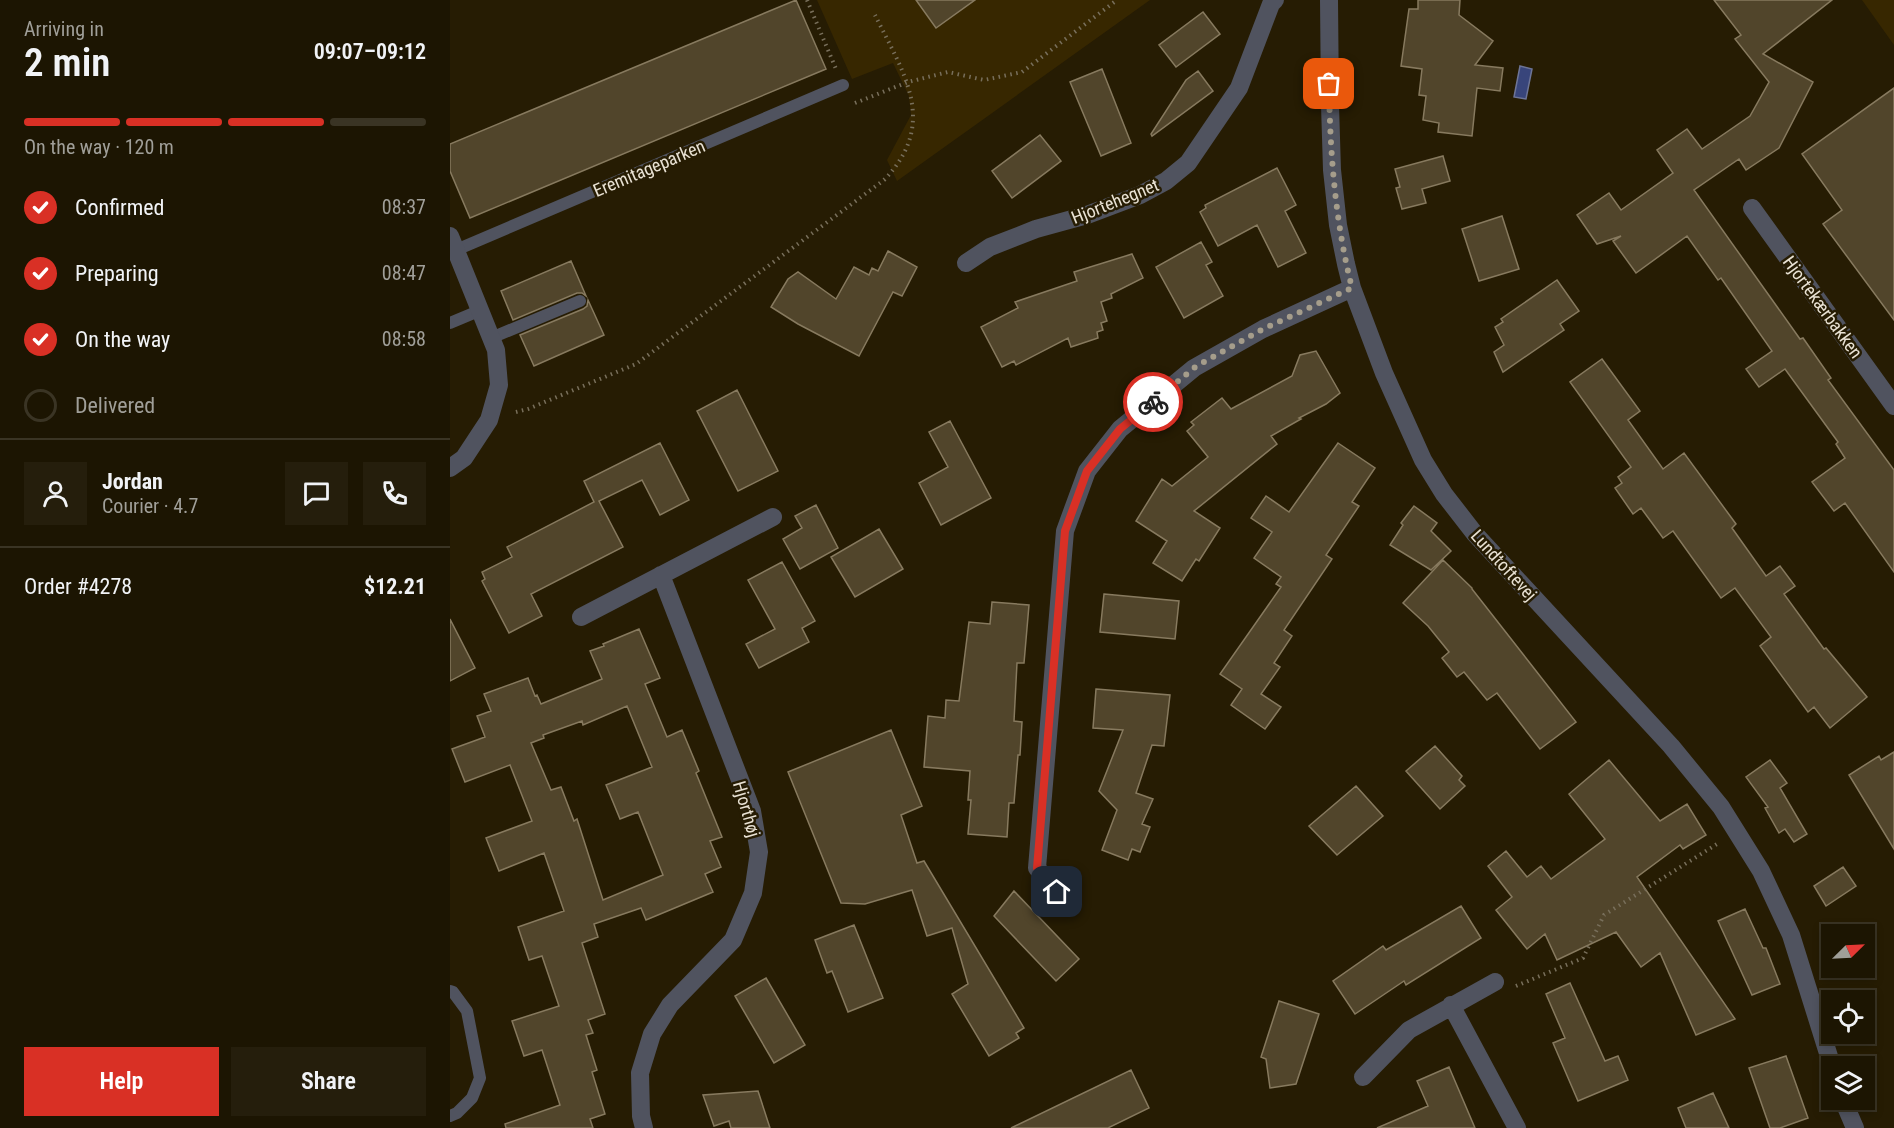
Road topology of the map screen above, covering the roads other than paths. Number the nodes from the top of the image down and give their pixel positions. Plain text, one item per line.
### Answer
1 (1275, 0) edge
2 (1329, 0) edge
3 (843, 86) dead end
4 (1752, 208) dead end
5 (453, 243) edge
6 (966, 263) dead end
7 (1352, 288) junction
8 (580, 301) dead end
9 (481, 309) junction
10 (450, 323) edge
11 (491, 338) junction
12 (1894, 406) edge
13 (450, 468) edge
14 (773, 517) dead end
15 (661, 575) junction
16 (581, 616) dead end
17 (1057, 892) dead end
18 (1495, 981) road end
19 (450, 991) edge
20 (1451, 1005) junction
21 (1829, 1056) edge
22 (1363, 1077) dead end
23 (1847, 1110) edge
24 (450, 1116) edge
25 (644, 1128) edge
26 (1517, 1128) edge
27 (1855, 1128) edge

1 - 6 street, Hjortehegnet
2 - 7 street, Lundtoftevej
3 - 5 lane, Eremitageparken
4 - 12 street, Hjortekærbakken
5 - 9 street, Eremitageparken
7 - 17 street
7 - 21 street, Lundtoftevej
8 - 11 lane
9 - 10 lane
9 - 11 street, Eremitageparken
11 - 13 street, Eremitageparken
14 - 15 street
15 - 16 street
15 - 25 street, Hjorthøj
18 - 20 street
19 - 24 lane
20 - 22 street
20 - 26 street
23 - 27 street

